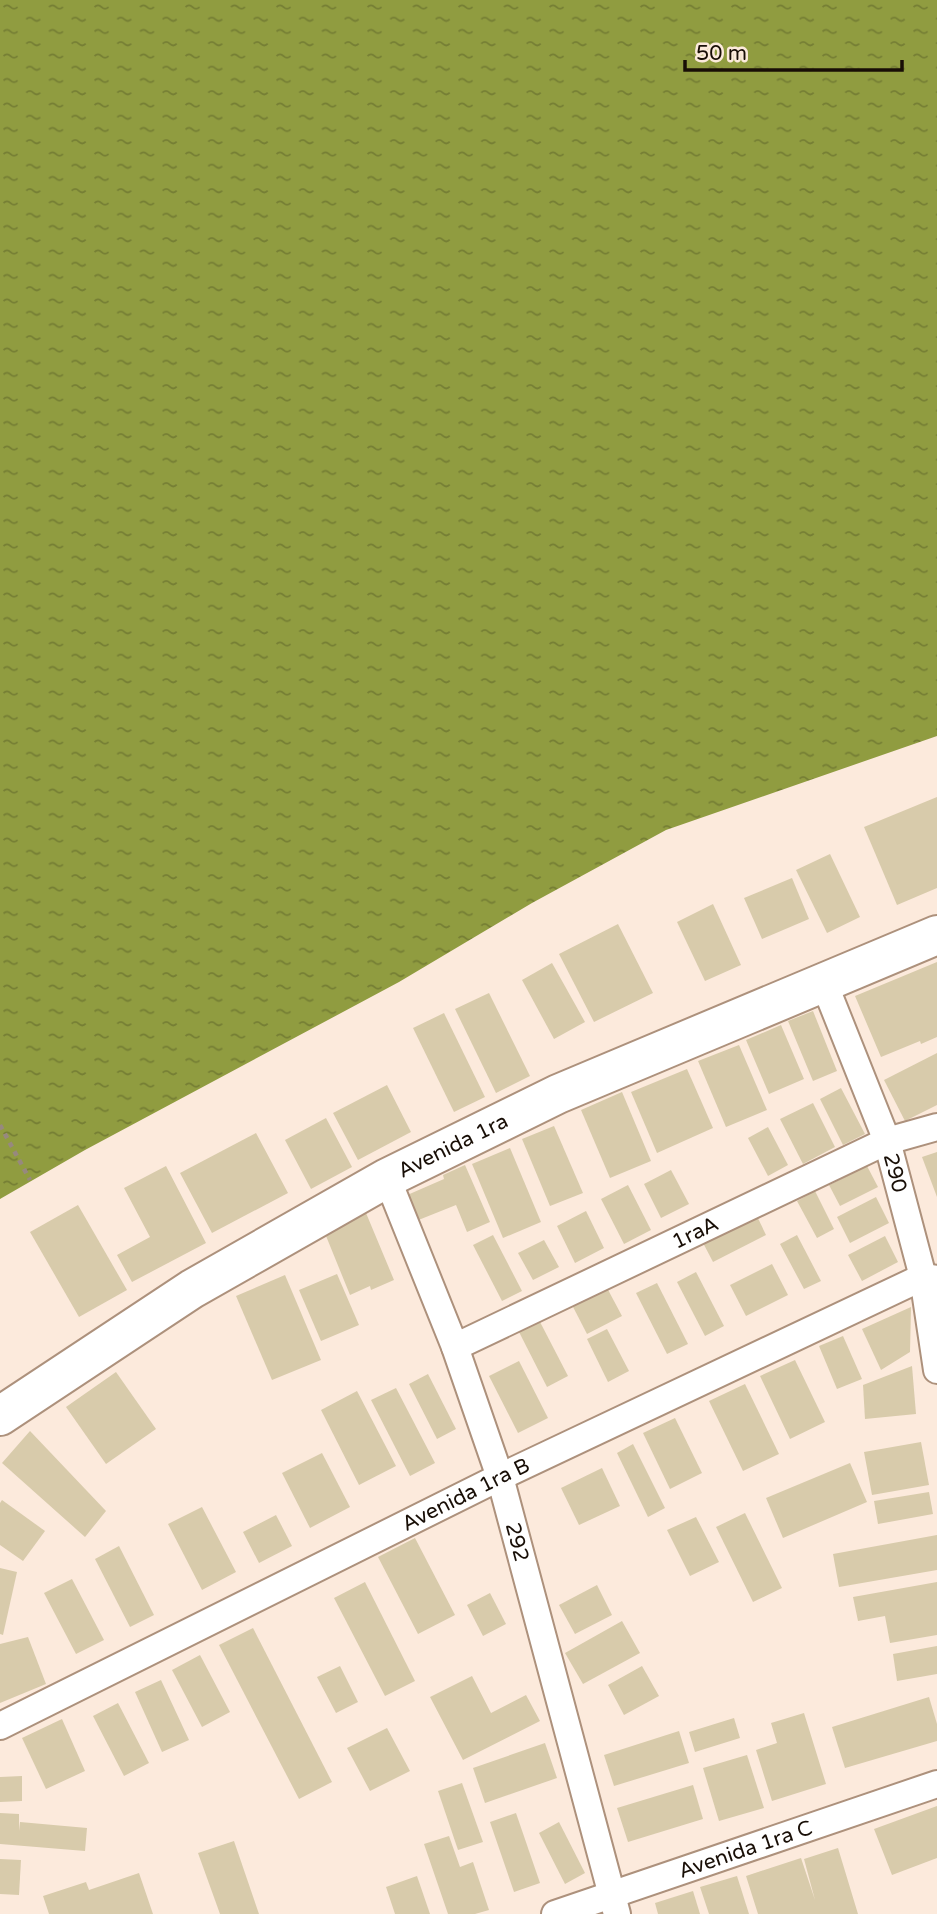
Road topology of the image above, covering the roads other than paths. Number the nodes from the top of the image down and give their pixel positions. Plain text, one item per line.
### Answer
1 (937, 934) edge
2 (824, 984) junction
3 (937, 1127) edge
4 (887, 1141) junction
5 (387, 1178) junction
6 (930, 1278) edge
7 (455, 1347) junction
8 (937, 1370) edge
9 (0, 1416) edge
10 (500, 1477) junction
11 (0, 1726) edge
12 (937, 1784) edge
13 (615, 1904) edge
14 (555, 1914) edge

1 - 2 street, Avenida 1ra
2 - 4 street, 290
2 - 5 street, Avenida 1ra
3 - 4 street, 1raA
4 - 6 street, 290
4 - 7 street, 1raA
5 - 7 street, 292
5 - 9 street, Avenida 1ra
6 - 8 street, 290
6 - 10 street, Avenida 1ra B
7 - 10 street, 292
10 - 11 street, Avenida 1ra B
10 - 13 street, 292
12 - 13 street, Avenida 1ra C
13 - 14 street, Avenida 1ra C

